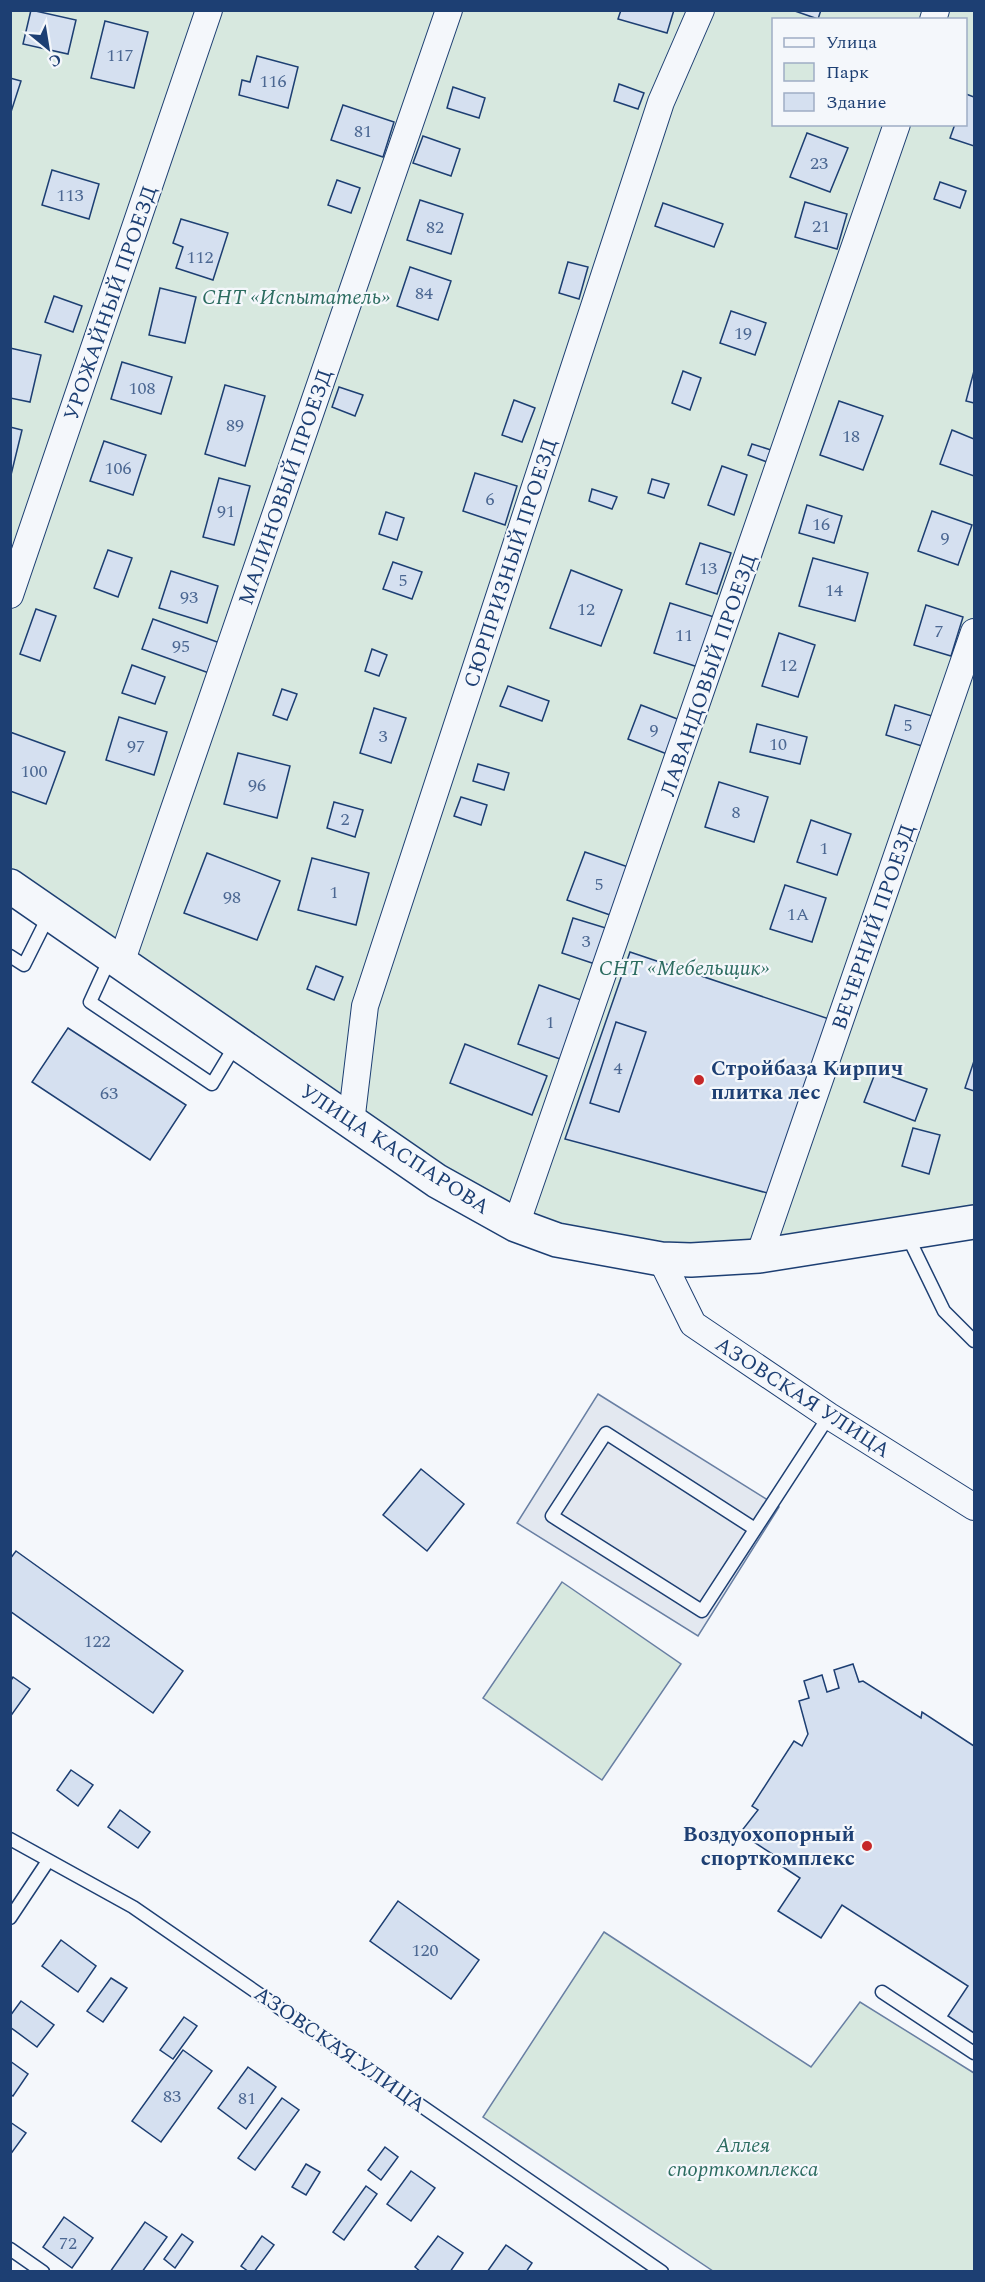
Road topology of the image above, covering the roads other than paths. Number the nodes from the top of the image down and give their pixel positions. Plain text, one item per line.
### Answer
1 (209, 10) edge
2 (449, 10) edge
3 (701, 10) edge
4 (896, 126) edge
5 (10, 595) edge
6 (975, 632) edge
7 (10, 886) edge
8 (50, 914) junction
9 (10, 956) edge
10 (116, 960) junction
11 (236, 1043) junction
12 (351, 1123) junction
13 (975, 1222) edge
14 (516, 1226) junction
15 (907, 1234) junction
16 (759, 1256) junction
17 (661, 1259) junction
18 (975, 1341) edge
19 (829, 1416) junction
20 (975, 1507) edge
21 (755, 1529) junction
22 (10, 1839) edge
23 (48, 1861) junction
24 (10, 1918) edge
25 (882, 1992) dead end
26 (975, 2053) edge
27 (10, 2248) edge
28 (43, 2271) edge
29 (662, 2271) edge

1 - 5 street, УРОЖАЙНЫЙ ПРОЕЗД
2 - 10 street, МАЛИНОВЫЙ ПРОЕЗД
3 - 12 street, СЮРПРИЗНЫЙ ПРОЕЗД
4 - 14 street, ЛАВАНДОВЫЙ ПРОЕЗД
6 - 16 street, ВЕЧЕРНИЙ ПРОЕЗД
7 - 8 main road, УЛИЦА КАСПАРОВА
8 - 9 lane
8 - 10 main road, УЛИЦА КАСПАРОВА
10 - 11 main road, УЛИЦА КАСПАРОВА
10 - 11 lane
11 - 12 main road, УЛИЦА КАСПАРОВА
12 - 14 main road, УЛИЦА КАСПАРОВА
13 - 15 main road, УЛИЦА КАСПАРОВА
14 - 17 main road, УЛИЦА КАСПАРОВА
15 - 16 main road, УЛИЦА КАСПАРОВА
15 - 18 lane
16 - 17 main road, УЛИЦА КАСПАРОВА
17 - 19 street, АЗОВСКАЯ УЛИЦА
19 - 20 street, АЗОВСКАЯ УЛИЦА
19 - 21 lane
21 - 21 lane
22 - 23 lane, АЗОВСКАЯ УЛИЦА
23 - 24 lane
23 - 29 lane, АЗОВСКАЯ УЛИЦА
25 - 26 lane
27 - 28 lane

